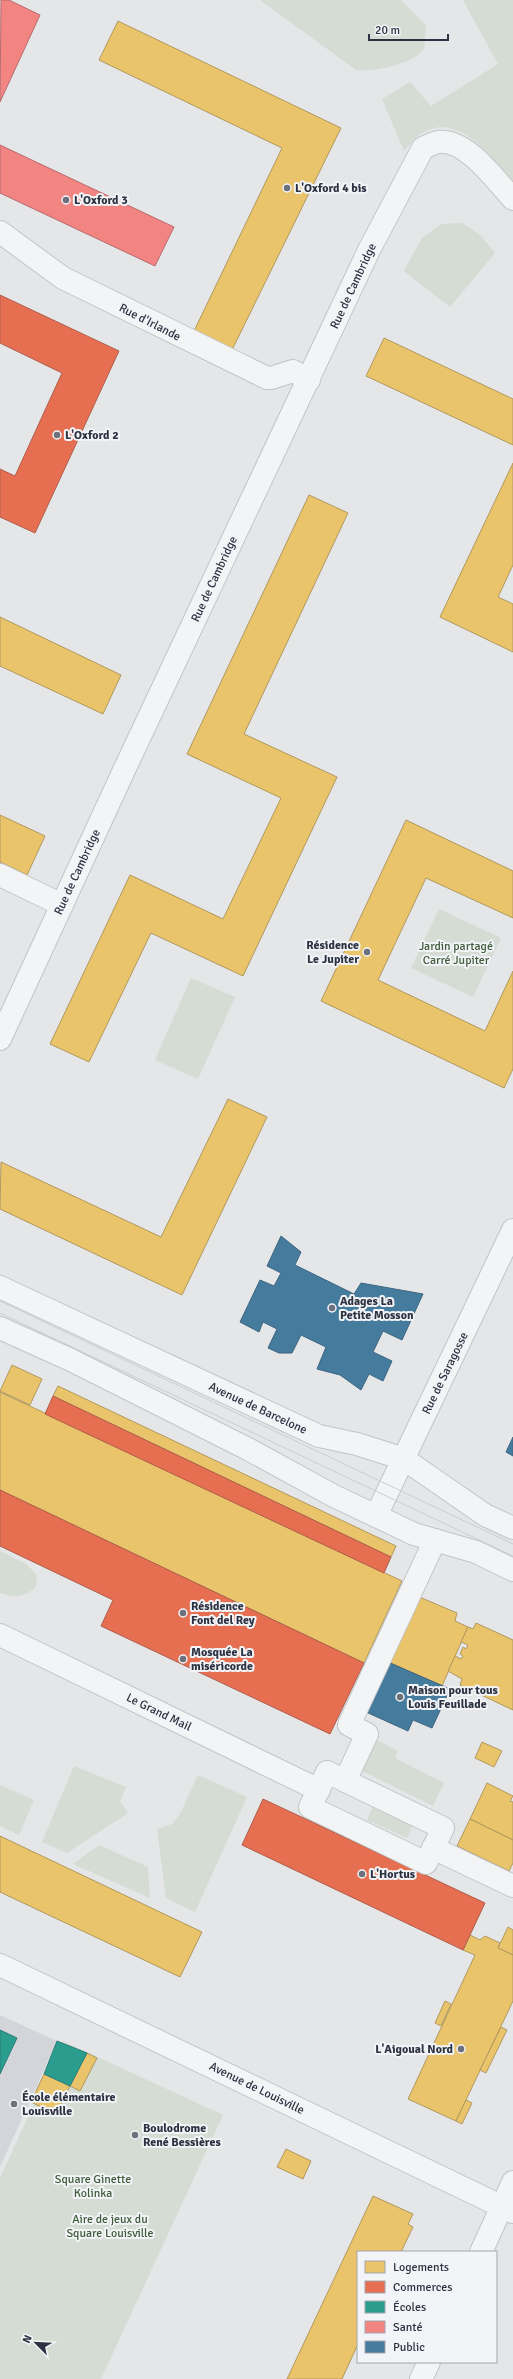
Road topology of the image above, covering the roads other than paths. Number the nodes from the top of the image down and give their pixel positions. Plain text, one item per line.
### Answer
1 (513, 199) edge
2 (0, 232) edge
3 (309, 380) junction
4 (0, 875) edge
5 (62, 905) junction
6 (0, 1039) edge
7 (513, 1230) edge
8 (0, 1287) edge
9 (0, 1328) edge
10 (404, 1459) junction
11 (376, 1516) junction
12 (513, 1528) edge
13 (435, 1540) junction
14 (513, 1570) edge
15 (0, 1635) edge
16 (346, 1781) junction
17 (319, 1790) junction
18 (433, 1848) junction
19 (513, 1886) edge
20 (0, 1965) edge
21 (513, 2182) edge
22 (508, 2210) edge
23 (482, 2251) edge
24 (429, 2363) edge
25 (421, 2379) edge

1 - 3 street, Rue de Cambridge
2 - 3 street, Rue d'Irlande
3 - 5 street, Rue de Cambridge
4 - 5 street
5 - 6 street, Rue de Cambridge
7 - 10 street, Rue de Saragosse
8 - 10 street, Avenue de Barcelone
9 - 11 street
10 - 11 street, Rue de Saragosse
10 - 12 street, Avenue de Barcelone
11 - 13 street
13 - 14 street
13 - 16 street
15 - 17 street, Le Grand Mail
16 - 17 street
16 - 18 street
17 - 18 street
18 - 19 street
20 - 22 street, Avenue de Louisville
21 - 22 street
22 - 23 street
24 - 25 street

